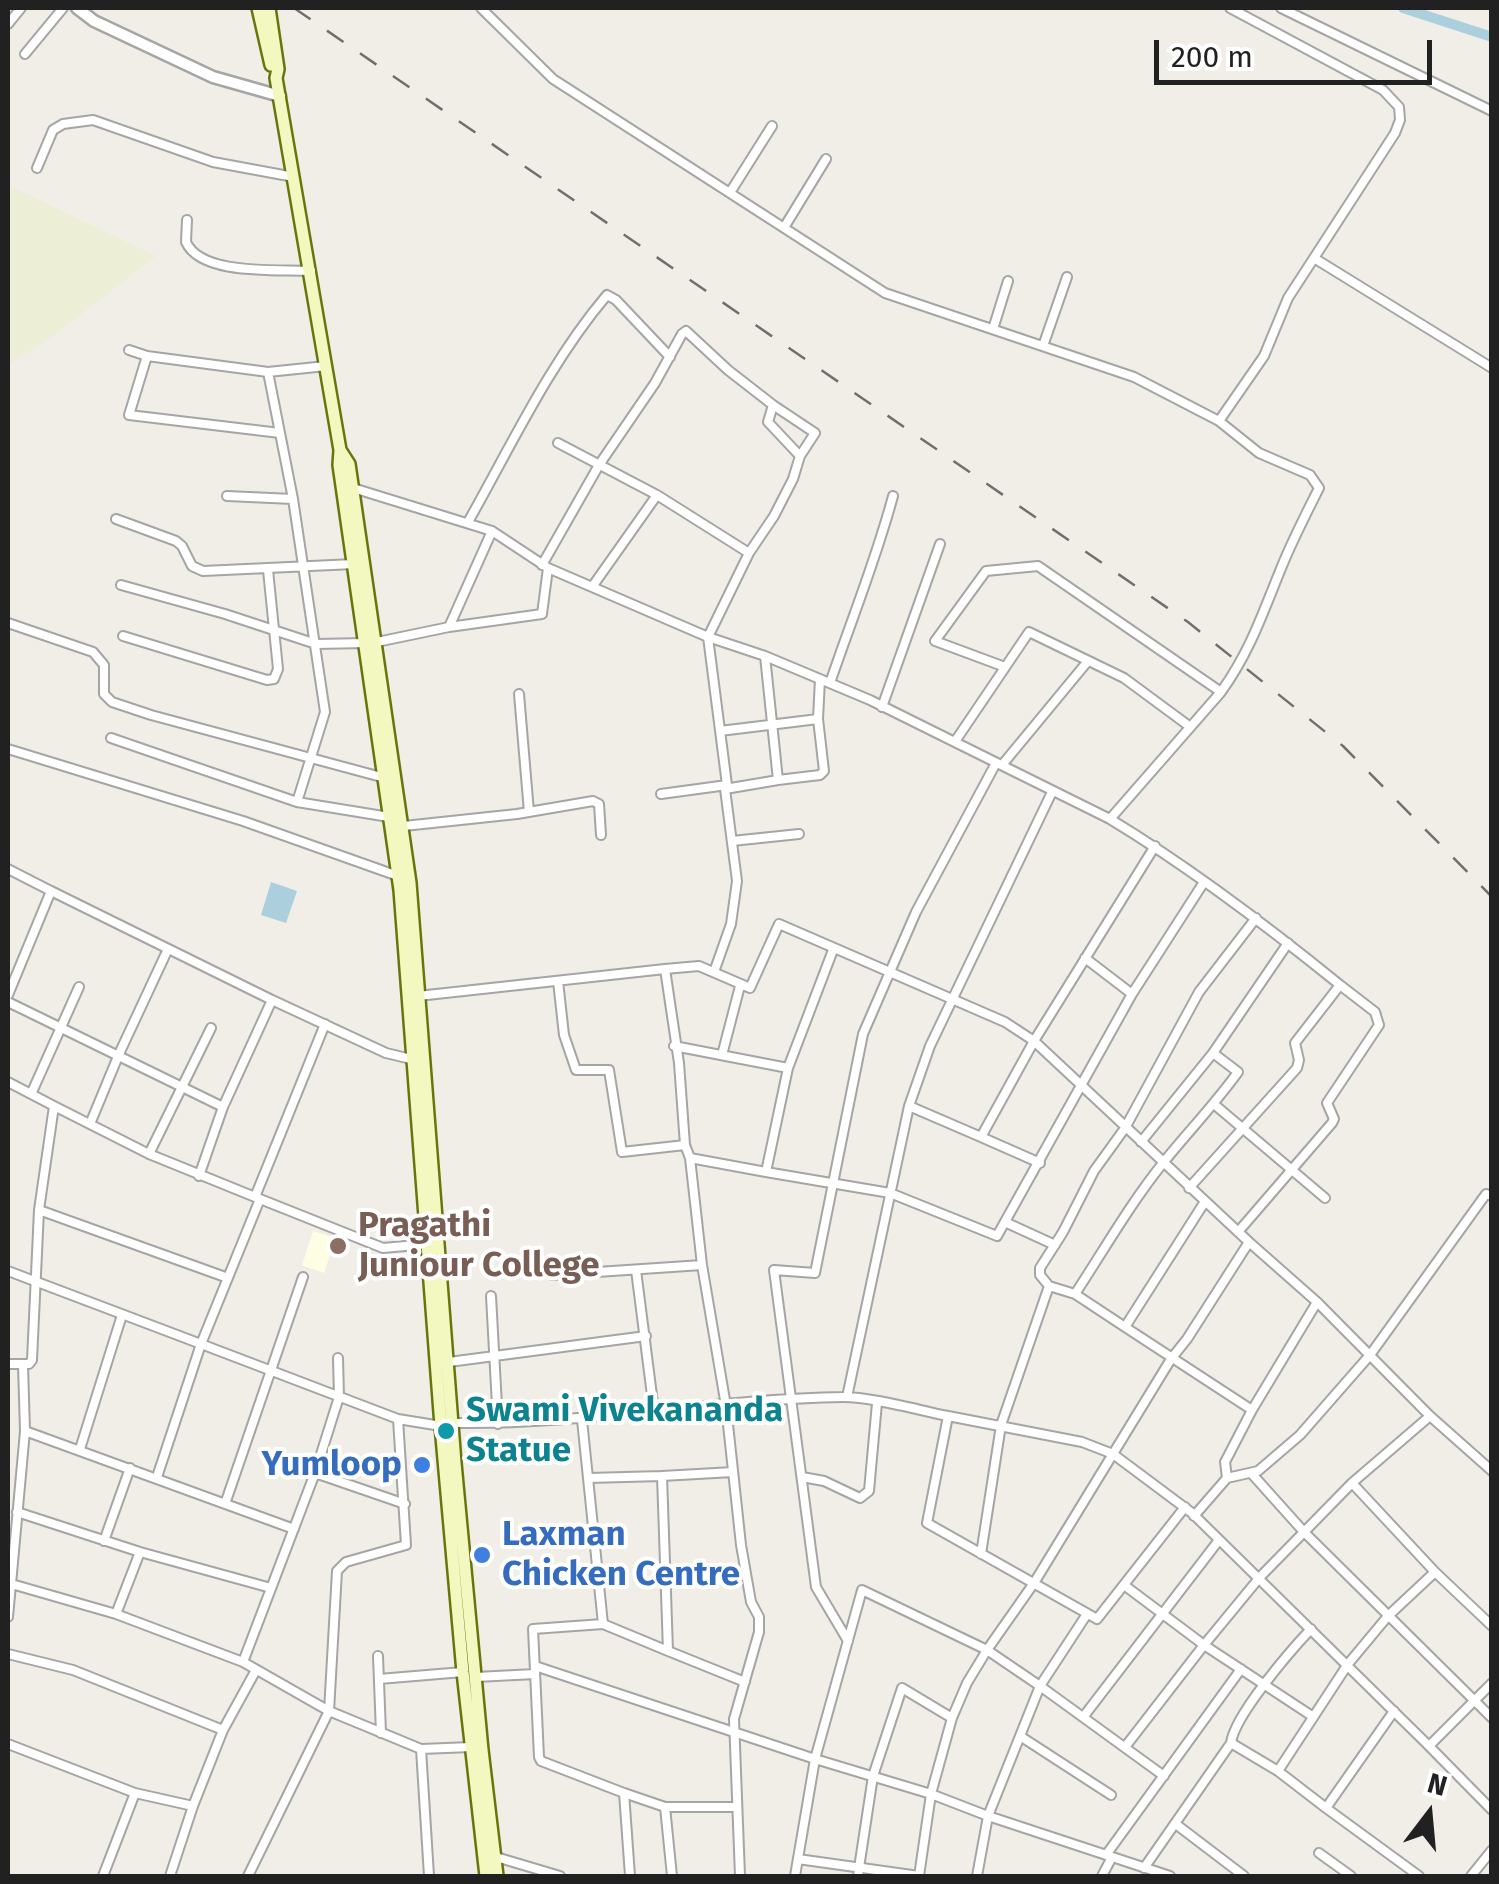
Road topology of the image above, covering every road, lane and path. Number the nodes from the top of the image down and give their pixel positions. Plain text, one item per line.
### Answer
1 (21, 8) edge
2 (63, 8) edge
3 (78, 8) edge
4 (258, 8) edge
5 (268, 8) edge
6 (481, 8) edge
7 (1230, 8) edge
8 (1281, 8) edge
9 (8, 24) edge
10 (25, 54) dead end
11 (276, 78) junction
12 (280, 96) junction
13 (1492, 110) edge
14 (772, 126) dead end
15 (826, 160) dead end
16 (38, 168) dead end
17 (294, 177) junction
18 (730, 192) junction
19 (187, 220) dead end
20 (785, 226) junction
21 (1314, 258) junction
22 (310, 271) junction
23 (1068, 277) dead end
24 (1008, 282) dead end
25 (992, 329) junction
26 (1043, 346) junction
27 (129, 350) dead end
28 (146, 356) junction
29 (670, 357) junction
30 (327, 366) junction
31 (1492, 368) edge
32 (268, 372) junction
33 (774, 405) junction
34 (1219, 421) junction
35 (280, 433) junction
36 (558, 443) dead end
37 (340, 450) junction
38 (800, 456) junction
39 (600, 465) junction
40 (353, 488) junction
41 (658, 494) junction
42 (226, 496) dead end
43 (893, 496) dead end
44 (293, 499) junction
45 (116, 519) dead end
46 (468, 522) junction
47 (492, 532) junction
48 (940, 544) dead end
49 (749, 552) junction
50 (354, 564) junction
51 (545, 566) junction
52 (303, 567) junction
53 (268, 570) junction
54 (121, 585) dead end
55 (592, 587) junction
56 (8, 623) edge
57 (448, 627) junction
58 (275, 630) junction
59 (123, 636) dead end
60 (708, 637) junction
61 (372, 643) junction
62 (316, 644) junction
63 (765, 656) junction
64 (1088, 660) junction
65 (1006, 668) junction
66 (820, 679) junction
67 (830, 683) junction
68 (1221, 692) junction
69 (520, 694) dead end
70 (882, 708) junction
71 (818, 719) junction
72 (772, 725) junction
73 (1189, 726) junction
74 (720, 731) junction
75 (111, 738) dead end
76 (956, 740) junction
77 (8, 749) edge
78 (312, 758) junction
79 (999, 764) junction
80 (385, 778) junction
81 (778, 780) junction
82 (1052, 792) junction
83 (661, 794) dead end
84 (298, 802) junction
85 (530, 812) junction
86 (390, 817) junction
87 (1110, 820) junction
88 (404, 826) junction
89 (798, 834) dead end
90 (601, 835) dead end
91 (732, 841) junction
92 (1155, 846) junction
93 (8, 869) edge
94 (398, 876) junction
95 (1204, 882) junction
96 (51, 892) junction
97 (1256, 918) junction
98 (1288, 943) junction
99 (168, 949) junction
100 (833, 950) junction
101 (1085, 958) junction
102 (664, 970) junction
103 (714, 972) junction
104 (892, 972) junction
105 (558, 981) junction
106 (1340, 984) junction
107 (740, 986) junction
108 (79, 987) dead end
109 (1132, 994) junction
110 (418, 996) junction
111 (8, 998) edge
112 (952, 999) junction
113 (272, 1000) junction
114 (325, 1024) junction
115 (59, 1028) junction
116 (211, 1028) dead end
117 (1034, 1041) junction
118 (674, 1046) junction
119 (1213, 1053) junction
120 (119, 1054) junction
121 (722, 1054) junction
122 (411, 1059) junction
123 (788, 1068) junction
124 (8, 1082) edge
125 (1081, 1084) junction
126 (184, 1086) junction
127 (32, 1092) junction
128 (1215, 1104) junction
129 (54, 1106) junction
130 (223, 1106) junction
131 (909, 1106) junction
132 (90, 1124) junction
133 (1125, 1128) junction
134 (1245, 1129) junction
135 (981, 1137) junction
136 (1141, 1142) junction
137 (685, 1145) junction
138 (149, 1154) junction
139 (690, 1158) junction
140 (1163, 1162) junction
141 (1040, 1163) junction
142 (1292, 1170) junction
143 (766, 1172) junction
144 (198, 1176) junction
145 (834, 1182) junction
146 (1189, 1188) junction
147 (890, 1193) junction
148 (1492, 1196) edge
149 (257, 1198) junction
150 (1325, 1198) dead end
151 (1204, 1203) junction
152 (39, 1210) junction
153 (1007, 1223) junction
154 (1238, 1232) junction
155 (1249, 1242) junction
156 (428, 1244) junction
157 (1055, 1245) junction
158 (702, 1265) junction
159 (636, 1270) junction
160 (8, 1272) edge
161 (552, 1275) dead end
162 (303, 1277) dead end
163 (228, 1278) junction
164 (33, 1283) junction
165 (1049, 1286) junction
166 (1076, 1294) junction
167 (490, 1296) dead end
168 (1317, 1302) junction
169 (122, 1315) junction
170 (1125, 1327) junction
171 (646, 1336) junction
172 (202, 1344) junction
173 (1367, 1352) junction
174 (495, 1357) junction
175 (338, 1358) dead end
176 (1170, 1359) junction
177 (448, 1362) junction
178 (8, 1364) edge
179 (22, 1365) junction
180 (272, 1370) junction
181 (339, 1396) junction
182 (847, 1397) junction
183 (792, 1401) junction
184 (876, 1403) junction
185 (726, 1406) junction
186 (1252, 1410) junction
187 (654, 1411) junction
188 (948, 1416) junction
189 (1430, 1416) junction
190 (398, 1419) junction
191 (582, 1420) junction
192 (498, 1424) junction
193 (448, 1425) junction
194 (1001, 1426) junction
195 (25, 1430) junction
196 (80, 1449) junction
197 (1113, 1454) junction
198 (130, 1468) junction
199 (1492, 1471) edge
200 (733, 1472) junction
201 (315, 1473) junction
202 (1225, 1474) junction
203 (1252, 1474) junction
204 (662, 1476) junction
205 (157, 1477) junction
206 (802, 1477) junction
207 (588, 1478) junction
208 (1352, 1483) junction
209 (225, 1504) junction
210 (405, 1504) junction
211 (1190, 1511) junction
212 (17, 1512) junction
213 (294, 1528) junction
214 (1304, 1532) junction
215 (1219, 1540) junction
216 (104, 1541) junction
217 (140, 1552) junction
218 (981, 1554) junction
219 (1435, 1572) junction
220 (1260, 1577) junction
221 (1034, 1583) junction
222 (10, 1584) edge
223 (1124, 1585) junction
224 (270, 1588) junction
225 (116, 1614) junction
226 (1087, 1614) junction
227 (1161, 1616) junction
228 (1388, 1616) junction
229 (8, 1617) edge
230 (603, 1624) junction
231 (1492, 1626) edge
232 (1311, 1629) junction
233 (848, 1641) junction
234 (1204, 1644) junction
235 (988, 1650) junction
236 (668, 1651) junction
237 (8, 1654) edge
238 (378, 1656) dead end
239 (243, 1662) junction
240 (1348, 1664) junction
241 (1241, 1669) junction
242 (256, 1670) junction
243 (535, 1670) junction
244 (463, 1672) junction
245 (476, 1676) junction
246 (379, 1678) junction
247 (745, 1682) junction
248 (1492, 1682) edge
249 (1040, 1686) junction
250 (1265, 1686) junction
251 (1474, 1701) junction
252 (1394, 1711) junction
253 (329, 1712) junction
254 (1084, 1716) junction
255 (1312, 1716) junction
256 (952, 1718) junction
257 (1492, 1718) edge
258 (224, 1730) junction
259 (734, 1732) junction
260 (380, 1733) junction
261 (1020, 1736) junction
262 (1231, 1743) junction
263 (8, 1744) edge
264 (1126, 1746) junction
265 (1429, 1746) junction
266 (471, 1747) junction
267 (421, 1749) junction
268 (814, 1759) junction
269 (1278, 1771) junction
270 (874, 1776) junction
271 (1164, 1776) junction
272 (135, 1793) junction
273 (624, 1793) junction
274 (931, 1794) junction
275 (1111, 1794) dead end
276 (193, 1806) junction
277 (665, 1807) junction
278 (736, 1808) junction
279 (1326, 1808) junction
280 (1492, 1810) edge
281 (988, 1816) junction
282 (1177, 1825) junction
283 (1492, 1850) edge
284 (1319, 1853) dead end
285 (1109, 1856) junction
286 (496, 1857) junction
287 (798, 1859) junction
288 (1144, 1868) junction
289 (858, 1872) edge
290 (103, 1876) edge
291 (170, 1876) edge
292 (248, 1876) edge
293 (429, 1876) edge
294 (486, 1876) edge
295 (498, 1876) edge
296 (560, 1876) edge
297 (630, 1876) edge
298 (672, 1876) edge
299 (740, 1876) edge
300 (795, 1876) edge
301 (977, 1876) edge
302 (1102, 1876) edge
303 (1170, 1876) edge
304 (1244, 1876) edge
305 (1351, 1876) edge
306 (1420, 1876) edge
307 (1471, 1876) edge

1 - 9 street
2 - 10 street
3 - 12 street
4 - 11 main road
5 - 11 main road
6 - 18 street
7 - 21 street
8 - 13 street
11 - 12 main road
12 - 17 main road
14 - 18 street
15 - 20 street
16 - 17 street
17 - 22 main road
18 - 20 street
19 - 22 street
20 - 25 street
21 - 31 street
21 - 34 street
22 - 30 main road
23 - 26 street
24 - 25 street
25 - 26 street
26 - 34 street
27 - 28 street
28 - 32 street
28 - 35 street
29 - 33 street
29 - 39 street
29 - 46 street
30 - 32 street
30 - 37 main road
32 - 35 street
33 - 38 street
33 - 38 street
34 - 68 street
35 - 44 street
36 - 39 street
37 - 40 main road
37 - 50 main road
38 - 49 street
39 - 41 street
39 - 51 street
40 - 46 street
40 - 61 main road
41 - 49 street
41 - 55 street
42 - 44 street
43 - 67 street
44 - 52 street
45 - 53 street
46 - 47 street
47 - 51 street
47 - 57 street
48 - 70 street
49 - 60 street
50 - 52 street
50 - 61 main road
51 - 55 street
51 - 57 street
52 - 53 street
52 - 62 street
53 - 58 street
54 - 58 street
55 - 60 street
56 - 78 street
57 - 61 street
58 - 59 street
58 - 62 street
60 - 63 street
60 - 74 street
61 - 62 street
61 - 80 main road
61 - 88 main road
62 - 78 street
63 - 66 street
63 - 72 street
64 - 65 street
64 - 73 street
64 - 79 street
65 - 68 street
65 - 76 street
66 - 67 street
66 - 71 street
67 - 70 street
68 - 73 street
69 - 85 street
70 - 76 street
71 - 72 street
71 - 81 street
72 - 74 street
72 - 81 street
73 - 87 street
74 - 83 street
75 - 84 street
76 - 79 street
77 - 94 street
78 - 80 street
78 - 84 street
79 - 82 street
79 - 104 street
80 - 86 main road
81 - 91 street
82 - 87 street
82 - 112 street
84 - 86 street
85 - 88 street
85 - 90 street
86 - 94 main road
87 - 92 street
88 - 110 main road
89 - 91 street
91 - 103 street
92 - 95 street
92 - 101 street
93 - 96 street
94 - 122 main road
95 - 97 street
95 - 109 street
96 - 99 street
96 - 111 street
97 - 98 street
97 - 133 street
98 - 106 street
98 - 119 street
99 - 113 street
99 - 120 street
100 - 104 street
100 - 107 street
100 - 123 street
101 - 109 street
101 - 117 street
102 - 103 street
102 - 105 street
102 - 118 street
103 - 107 street
104 - 112 street
104 - 145 street
105 - 110 street
105 - 137 street
106 - 134 street
106 - 142 street
107 - 121 street
108 - 115 street
109 - 125 street
110 - 177 main road
111 - 115 street
112 - 117 street
112 - 131 street
113 - 114 street
113 - 130 street
114 - 122 street
114 - 149 street
115 - 120 street
115 - 127 street
116 - 126 street
117 - 125 street
117 - 135 street
118 - 121 street
118 - 137 street
119 - 128 street
119 - 136 street
120 - 126 street
120 - 132 street
121 - 123 street
122 - 156 main road
123 - 143 street
124 - 127 street
125 - 133 street
125 - 141 street
126 - 130 street
126 - 138 street
127 - 129 street
128 - 134 street
128 - 140 street
129 - 132 street
129 - 152 street
130 - 144 street
131 - 135 street
131 - 147 street
132 - 138 street
133 - 136 street
133 - 157 street
134 - 142 street
134 - 146 street
135 - 141 street
136 - 140 street
137 - 139 street
138 - 144 street
139 - 143 street
139 - 158 street
140 - 146 street
140 - 166 street
141 - 153 street
142 - 150 street
142 - 154 street
143 - 145 street
144 - 149 street
145 - 147 street
145 - 183 street
146 - 151 street
147 - 153 street
147 - 182 street
148 - 173 street
149 - 156 street
149 - 163 street
151 - 154 street
151 - 170 street
152 - 163 street
152 - 164 street
153 - 157 street
154 - 155 street
155 - 168 street
155 - 176 street
156 - 193 main road
157 - 165 street
158 - 159 street
158 - 185 street
159 - 161 street
159 - 171 street
160 - 164 street
162 - 180 street
163 - 172 street
164 - 169 street
164 - 179 street
165 - 166 street
165 - 194 street
166 - 170 street
167 - 174 street
168 - 173 street
168 - 186 street
169 - 172 street
169 - 196 street
170 - 176 street
171 - 174 street
171 - 187 street
172 - 180 street
172 - 205 street
173 - 189 street
173 - 203 street
174 - 177 street
174 - 192 street
175 - 181 street
176 - 186 street
176 - 197 street
177 - 193 main road
178 - 179 street
179 - 195 street
180 - 181 street
180 - 209 street
181 - 190 street
181 - 201 street
182 - 183 street
182 - 184 street
183 - 185 street
183 - 206 street
184 - 188 street
184 - 206 street
185 - 187 street
185 - 200 street
186 - 202 street
187 - 191 street
188 - 194 street
188 - 218 street
189 - 199 street
189 - 208 street
190 - 193 street
190 - 210 street
191 - 192 street
191 - 207 street
192 - 193 street
193 - 244 main road
193 - 245 main road
194 - 197 street
194 - 218 street
195 - 196 street
195 - 212 street
196 - 198 street
197 - 211 street
197 - 221 street
198 - 205 street
198 - 216 street
200 - 204 street
200 - 247 street
201 - 210 street
201 - 213 street
202 - 203 street
202 - 211 street
203 - 214 street
204 - 207 street
204 - 236 street
205 - 209 street
206 - 233 street
207 - 230 street
208 - 214 street
208 - 219 street
209 - 213 street
210 - 253 street
211 - 215 street
211 - 223 street
212 - 216 street
212 - 222 street
213 - 224 street
214 - 220 street
214 - 228 street
215 - 220 street
215 - 227 street
216 - 217 street
217 - 224 street
217 - 225 street
218 - 221 street
219 - 228 street
219 - 231 street
220 - 232 street
220 - 234 street
221 - 226 street
221 - 235 street
222 - 225 street
222 - 229 street
223 - 226 street
223 - 227 street
224 - 239 street
225 - 239 street
226 - 249 street
227 - 234 street
227 - 254 street
228 - 240 street
228 - 251 street
230 - 236 street
230 - 243 street
232 - 240 street
232 - 250 street
233 - 235 street
233 - 268 street
234 - 241 street
234 - 264 street
235 - 249 street
235 - 256 street
236 - 247 street
237 - 258 street
238 - 246 street
239 - 242 street
240 - 252 street
240 - 255 street
241 - 250 street
241 - 271 street
242 - 253 street
242 - 258 street
243 - 245 street
243 - 259 street
243 - 273 street
244 - 246 street
244 - 266 main road
245 - 286 main road
246 - 260 street
247 - 259 street
248 - 251 street
249 - 254 street
249 - 261 street
250 - 255 street
250 - 262 street
251 - 257 street
251 - 265 street
252 - 265 street
252 - 279 street
253 - 260 street
253 - 292 street
254 - 264 street
255 - 269 street
256 - 270 street
256 - 274 street
258 - 276 street
259 - 268 street
259 - 278 street
260 - 267 street
261 - 275 street
261 - 281 street
262 - 269 street
262 - 282 street
263 - 272 street
264 - 271 street
265 - 280 street
266 - 267 street
266 - 294 main road
267 - 293 street
268 - 270 street
268 - 287 street
269 - 279 street
270 - 274 street
270 - 289 street
271 - 285 street
272 - 276 street
272 - 290 street
273 - 277 street
273 - 297 street
274 - 281 street
274 - 289 street
276 - 291 street
277 - 278 street
277 - 298 street
278 - 299 street
279 - 306 street
281 - 285 street
281 - 301 street
282 - 288 street
282 - 304 street
283 - 307 street
284 - 305 street
285 - 288 street
285 - 302 street
286 - 295 main road
286 - 296 street
287 - 289 street
287 - 300 street
288 - 303 street

